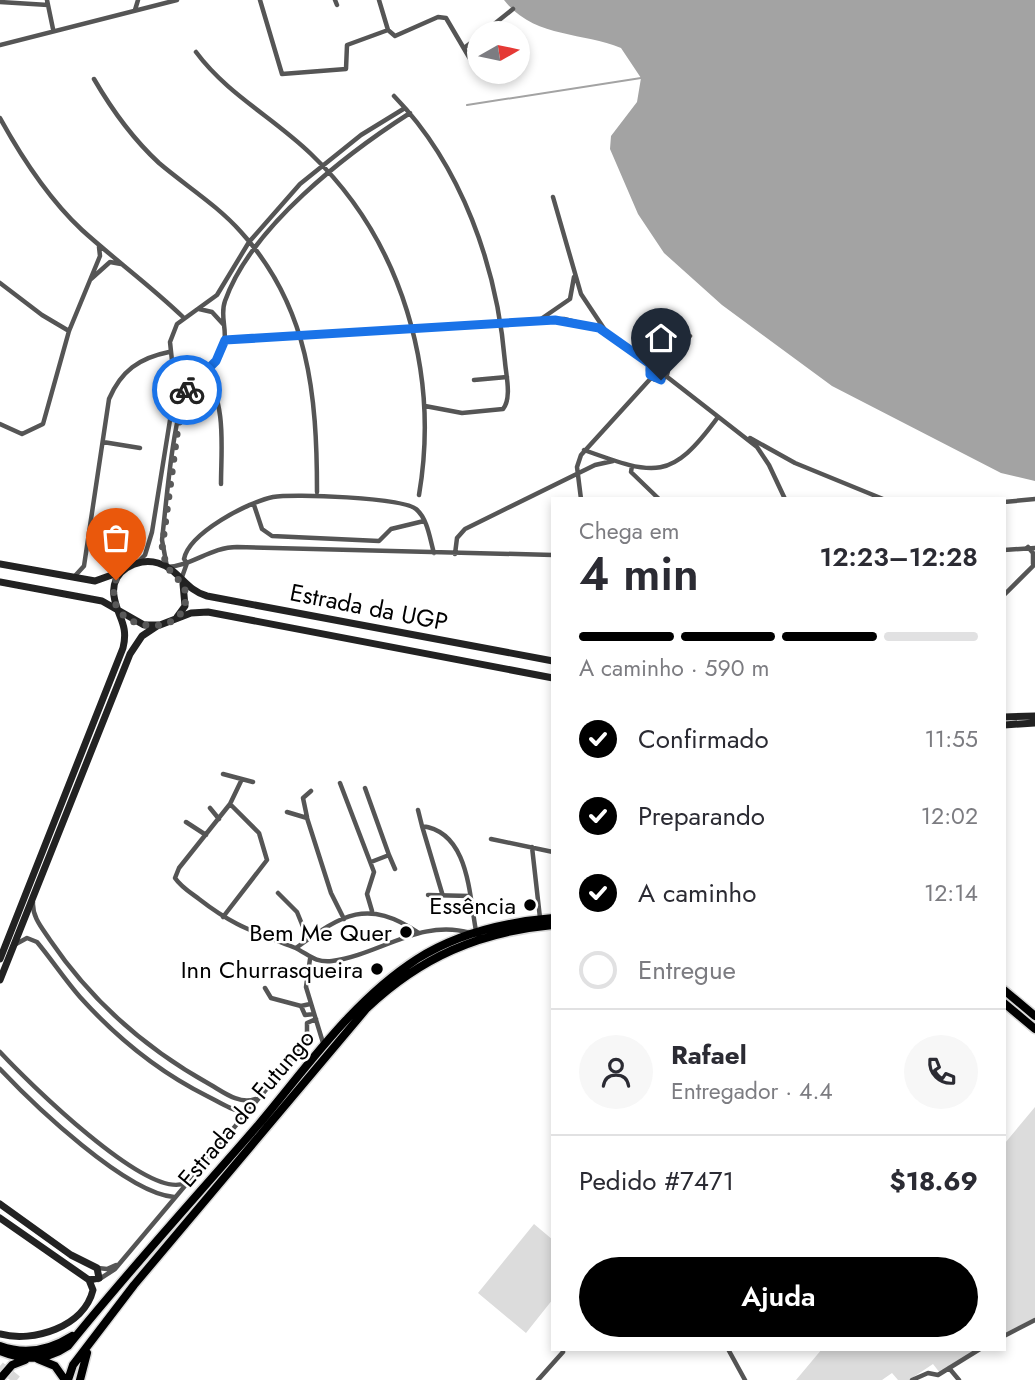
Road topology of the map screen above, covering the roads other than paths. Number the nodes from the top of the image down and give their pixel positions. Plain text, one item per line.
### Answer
1 (138, 0) edge
2 (177, 0) edge
3 (260, 0) edge
4 (379, 0) edge
5 (0, 2) edge
6 (47, 2) edge
7 (513, 9) dead end
8 (135, 10) junction
9 (498, 21) edge
10 (52, 29) junction
11 (388, 30) junction
12 (0, 45) edge
13 (467, 46) edge
14 (463, 49) junction
15 (196, 52) dead end
16 (467, 55) edge
17 (94, 79) dead end
18 (394, 96) dead end
19 (405, 108) junction
20 (410, 113) junction
21 (0, 118) edge
22 (321, 165) junction
23 (326, 173) junction
24 (553, 197) dead end
25 (249, 242) junction
26 (98, 244) junction
27 (255, 250) junction
28 (127, 266) junction
29 (573, 272) junction
30 (88, 282) junction
31 (0, 283) edge
32 (194, 310) junction
33 (183, 317) junction
34 (537, 321) junction
35 (502, 323) junction
36 (223, 325) junction
37 (414, 329) junction
38 (69, 331) junction
39 (608, 333) junction
40 (299, 335) junction
41 (690, 336) dead end
42 (225, 340) junction
43 (169, 352) junction
44 (665, 362) junction
45 (650, 364) junction
46 (173, 371) junction
47 (204, 373) junction
48 (666, 376) junction
49 (199, 377) junction
50 (507, 377) junction
51 (652, 377) junction
52 (474, 380) dead end
53 (425, 405) junction
54 (718, 417) junction
55 (0, 424) edge
56 (741, 432) junction
57 (103, 442) junction
58 (140, 448) dead end
59 (584, 450) junction
60 (613, 461) junction
61 (632, 466) junction
62 (577, 473) junction
63 (220, 484) dead end
64 (317, 492) dead end
65 (419, 495) dead end
66 (581, 497) edge
67 (657, 497) edge
68 (784, 497) edge
69 (878, 497) edge
70 (1035, 499) edge
71 (1006, 502) edge
72 (254, 505) junction
73 (424, 521) junction
74 (87, 546) junction
75 (1027, 547) junction
76 (1035, 548) edge
77 (112, 550) dead end
78 (1006, 550) edge
79 (434, 553) junction
80 (455, 554) junction
81 (551, 555) edge
82 (137, 562) junction
83 (187, 563) junction
84 (0, 564) edge
85 (1033, 565) edge
86 (84, 566) junction
87 (126, 567) junction
88 (167, 567) junction
89 (68, 577) junction
90 (95, 581) junction
91 (0, 582) edge
92 (182, 582) junction
93 (1006, 593) edge
94 (122, 614) junction
95 (174, 620) junction
96 (160, 625) junction
97 (551, 661) edge
98 (551, 678) edge
99 (1035, 716) edge
100 (1006, 717) edge
101 (1035, 723) edge
102 (1006, 725) edge
103 (223, 774) dead end
104 (242, 779) junction
105 (253, 782) dead end
106 (340, 783) dead end
107 (365, 788) dead end
108 (311, 791) dead end
109 (230, 804) junction
110 (210, 808) dead end
111 (418, 810) dead end
112 (287, 812) dead end
113 (307, 818) junction
114 (219, 819) junction
115 (186, 822) dead end
116 (422, 826) junction
117 (206, 835) junction
118 (491, 839) dead end
119 (532, 847) junction
120 (551, 852) edge
121 (389, 855) junction
122 (371, 862) junction
123 (395, 869) dead end
124 (278, 893) dead end
125 (442, 893) junction
126 (34, 895) junction
127 (428, 895) dead end
128 (470, 896) junction
129 (372, 911) junction
130 (223, 917) junction
131 (551, 918) edge
132 (344, 919) junction
133 (541, 919) junction
134 (551, 925) edge
135 (474, 932) junction
136 (419, 933) junction
137 (308, 939) junction
138 (296, 948) junction
139 (11, 954) junction
140 (0, 959) edge
141 (310, 959) junction
142 (0, 980) edge
143 (265, 988) dead end
144 (1006, 992) edge
145 (310, 1004) junction
146 (1006, 1005) edge
147 (301, 1006) junction
148 (1035, 1016) edge
149 (315, 1017) junction
150 (122, 1024) junction
151 (1035, 1029) edge
152 (114, 1032) junction
153 (139, 1037) junction
154 (131, 1046) junction
155 (324, 1046) junction
156 (0, 1052) edge
157 (0, 1069) edge
158 (258, 1097) junction
159 (237, 1099) junction
160 (230, 1108) junction
161 (246, 1112) junction
162 (70, 1121) junction
163 (232, 1128) junction
164 (62, 1129) junction
165 (87, 1134) junction
166 (79, 1143) junction
167 (186, 1182) junction
168 (167, 1185) junction
169 (159, 1194) junction
170 (174, 1197) junction
171 (0, 1203) edge
172 (162, 1211) junction
173 (13, 1214) junction
174 (3, 1220) edge
175 (30, 1226) junction
176 (23, 1236) junction
177 (120, 1262) junction
178 (97, 1268) junction
179 (93, 1280) junction
180 (1035, 1321) edge
181 (80, 1330) junction
182 (0, 1334) edge
183 (1006, 1335) edge
184 (92, 1341) junction
185 (0, 1348) edge
186 (729, 1351) edge
187 (977, 1351) edge
188 (563, 1352) dead end
189 (33, 1359) junction
190 (949, 1368) junction
191 (0, 1380) edge
192 (66, 1380) edge
193 (80, 1380) edge
194 (538, 1380) edge
195 (745, 1380) edge
196 (912, 1380) edge
197 (958, 1380) edge

1 - 8 street
2 - 8 street
3 - 11 street
4 - 11 street
5 - 6 street
6 - 10 street
7 - 9 street
8 - 10 street
10 - 12 street
11 - 14 street
13 - 14 street
14 - 16 street
15 - 22 street
17 - 25 street
18 - 19 street
19 - 20 street
19 - 22 street
20 - 23 street
20 - 35 street
21 - 26 street
22 - 23 street
22 - 25 street
23 - 27 street
23 - 37 street
24 - 29 street
25 - 27 street
25 - 32 street
26 - 28 street
26 - 30 street
27 - 36 street
27 - 40 street
28 - 30 street
28 - 33 street
29 - 34 street
29 - 39 street
30 - 38 street
31 - 38 street
32 - 33 street
32 - 36 street
33 - 43 street
34 - 35 street
34 - 39 street
35 - 37 street
35 - 50 street
36 - 42 street
37 - 40 street
37 - 53 street
38 - 55 street
39 - 45 street
40 - 42 street
40 - 64 street
41 - 44 street
42 - 47 street
43 - 46 street
43 - 57 street
44 - 45 street
44 - 48 street
45 - 51 street
46 - 49 street
46 - 82 street
47 - 49 street
47 - 63 street
48 - 51 street
48 - 54 street
49 - 88 street
50 - 52 street
50 - 53 street
51 - 59 street
53 - 65 street
54 - 56 street
54 - 61 street
56 - 68 street
56 - 69 street
57 - 58 street
57 - 74 street
59 - 60 street
59 - 62 street
60 - 61 street
60 - 62 street
61 - 67 street
62 - 66 street
62 - 80 street
70 - 71 street
72 - 73 street
72 - 73 street
72 - 83 street
73 - 79 street
74 - 77 street
74 - 86 street
75 - 76 street
75 - 78 street
75 - 85 street
79 - 80 street
79 - 83 street
80 - 81 street
82 - 87 main road
82 - 88 main road
83 - 88 street
83 - 92 street
84 - 89 main road
85 - 93 street
86 - 89 street
86 - 90 street
87 - 90 main road
87 - 94 main road
88 - 92 main road, Estrada da UGP
89 - 90 main road
91 - 94 main road
92 - 95 main road
92 - 97 main road, Estrada da UGP
94 - 96 main road
94 - 140 main road
95 - 96 main road, Estrada da UGP
95 - 98 main road, Estrada da UGP
96 - 126 main road
99 - 100 main road
101 - 102 main road
103 - 104 street
104 - 105 street
104 - 109 street
106 - 122 street
107 - 121 street
108 - 113 street
109 - 114 street
109 - 130 street
110 - 114 street
111 - 116 street
112 - 113 street
113 - 132 street
114 - 117 street
115 - 117 street
116 - 125 street
116 - 128 street
117 - 130 street
118 - 119 street
119 - 120 street
119 - 133 street
121 - 122 street
121 - 123 street
122 - 129 street
124 - 137 street
125 - 127 street
125 - 128 street
126 - 139 main road
126 - 150 street
128 - 135 street
129 - 132 street
129 - 136 street
130 - 138 street
131 - 133 main road, Estrada do Futungo
132 - 137 street
133 - 135 main road, Estrada do Futungo
134 - 184 main road, Estrada do Futungo
135 - 136 street
135 - 155 main road, Estrada do Futungo
136 - 141 street
137 - 138 street
138 - 141 street
139 - 142 main road
139 - 152 street
141 - 145 street
143 - 147 street
144 - 148 main road
145 - 147 street
145 - 149 street
146 - 151 main road
147 - 149 street
149 - 155 street
149 - 158 street
150 - 152 street
150 - 153 street
152 - 154 street
153 - 154 street
153 - 159 street
154 - 160 street
155 - 181 main road, Estrada do Futungo
156 - 162 street
157 - 164 street
158 - 159 street
158 - 161 street
159 - 161 street
160 - 161 street
160 - 163 street
161 - 163 street
162 - 164 street
162 - 165 street
163 - 167 street
164 - 166 street
165 - 166 street
165 - 168 street
166 - 169 street
167 - 168 street
167 - 170 street
168 - 170 street
169 - 170 street
169 - 172 street
170 - 172 street
171 - 173 main road
172 - 177 street
173 - 174 main road
173 - 175 main road
174 - 176 main road
175 - 176 main road
175 - 178 main road
176 - 179 main road
177 - 178 street
177 - 179 street
178 - 179 main road
179 - 182 main road
180 - 183 street
181 - 185 main road
181 - 189 main road, Estrada do Futungo
184 - 192 main road, Estrada do Futungo
184 - 193 main road
185 - 189 main road
186 - 195 street
187 - 190 street
188 - 194 street
189 - 191 main road, Estrada do Futungo
189 - 192 main road
190 - 196 street
190 - 197 street

